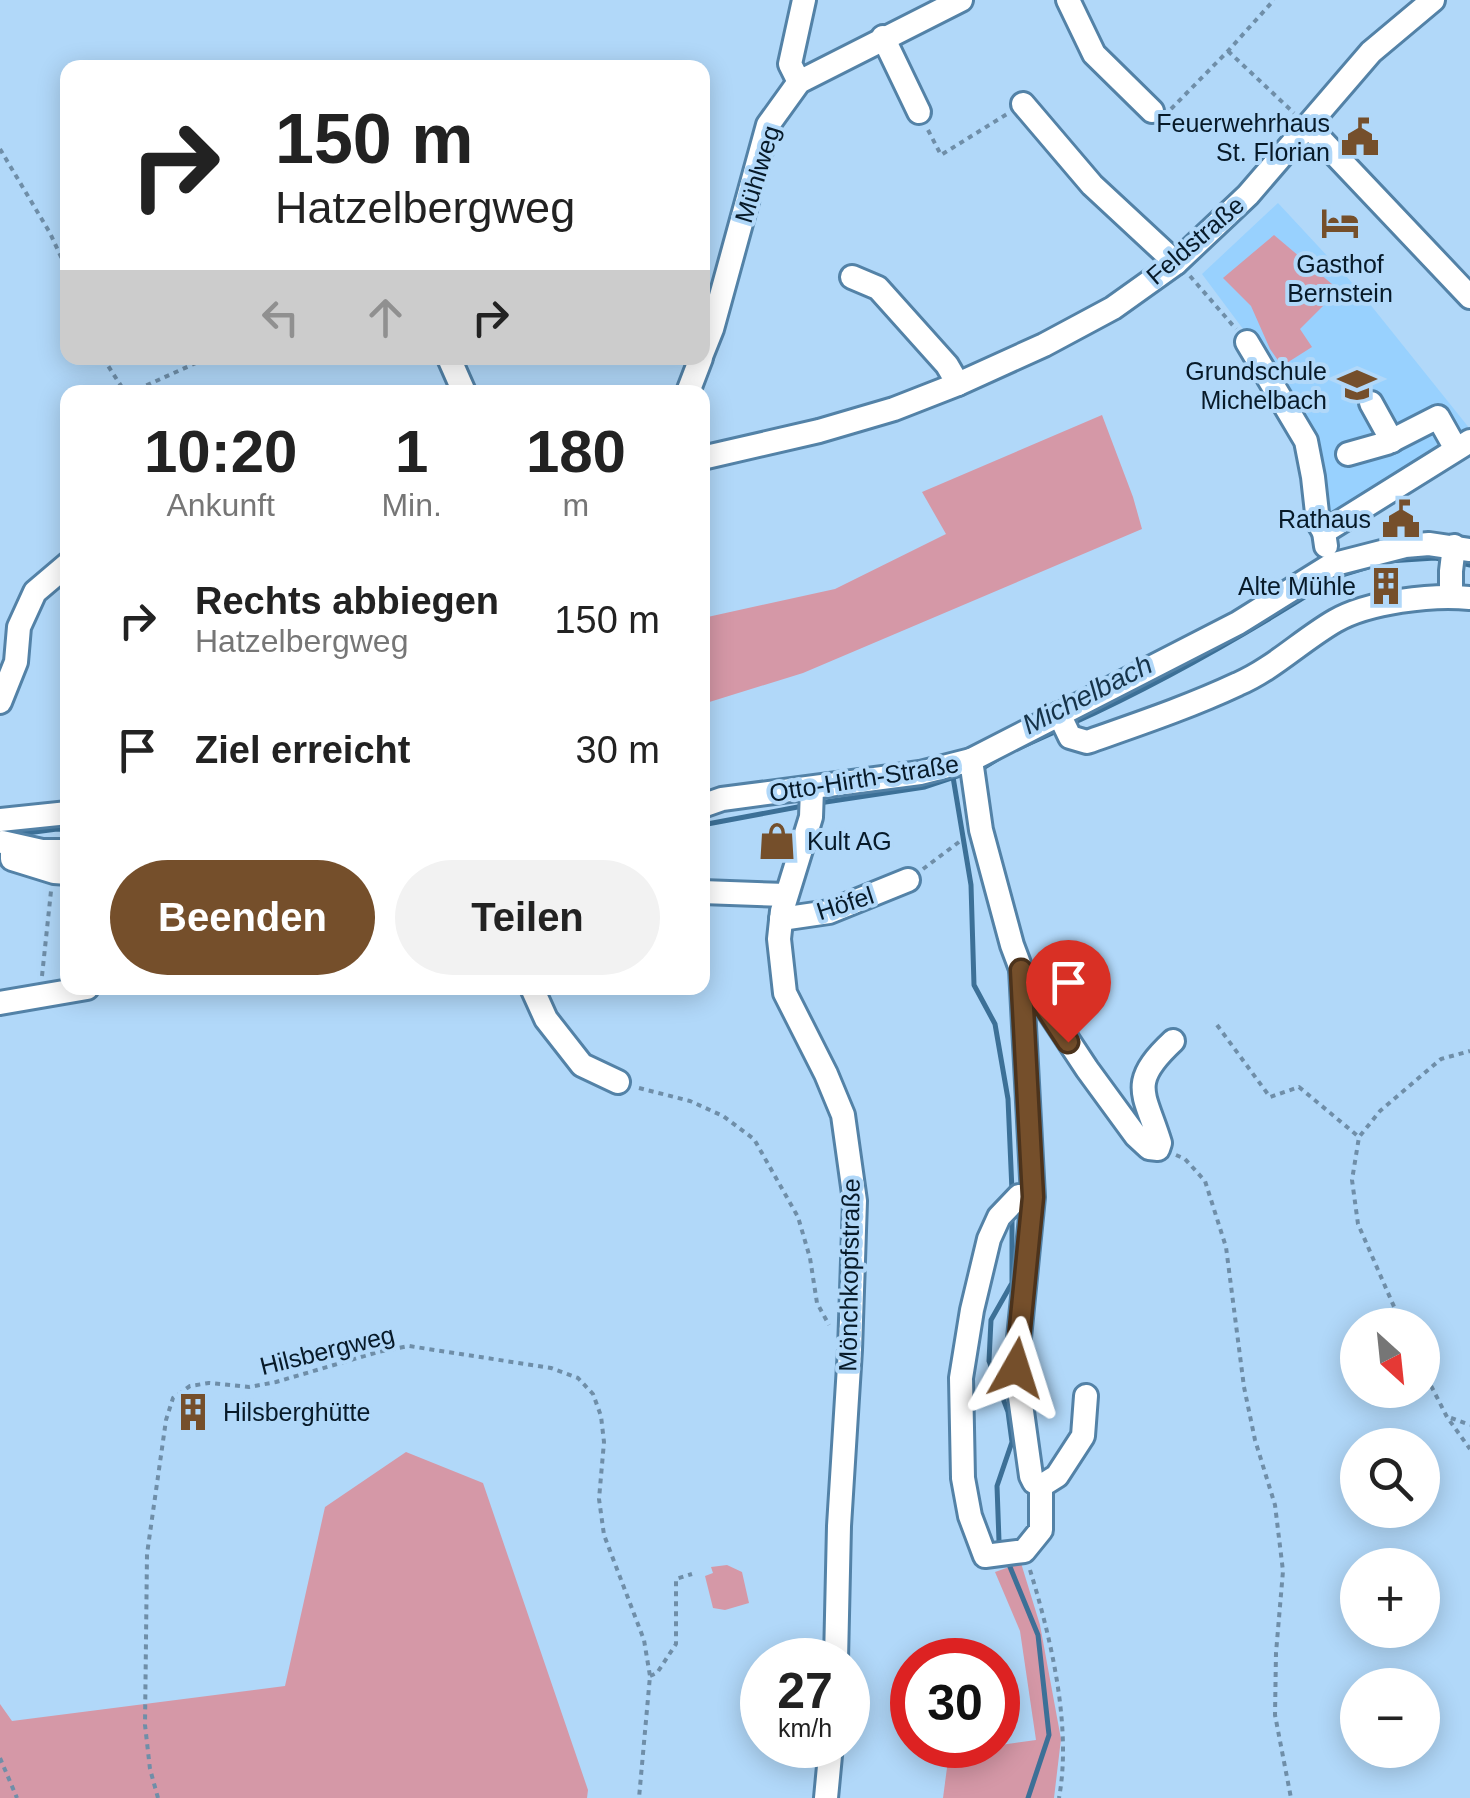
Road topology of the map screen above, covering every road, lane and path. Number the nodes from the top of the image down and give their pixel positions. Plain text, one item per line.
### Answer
1 (804, 0) edge
2 (961, 0) edge
3 (1068, 0) edge
4 (1274, 0) edge
5 (1433, 0) edge
6 (917, 9) edge
7 (883, 38) junction
8 (1228, 52) junction
9 (799, 82) junction
10 (1023, 104) joint
11 (1152, 111) joint
12 (919, 112) joint
13 (1308, 126) junction
14 (0, 148) edge
15 (60, 255) edge
16 (1176, 263) junction
17 (852, 277) dead end
18 (1198, 287) dead end
19 (1470, 296) edge
20 (710, 334) edge
21 (1247, 342) joint
22 (192, 365) edge
23 (958, 384) junction
24 (147, 385) edge
25 (1371, 404) dead end
26 (1392, 440) junction
27 (1463, 445) edge
28 (1348, 454) dead end
29 (710, 456) edge
30 (1324, 532) junction
31 (1457, 556) edge
32 (1330, 565) junction
33 (60, 571) edge
34 (1460, 597) edge
35 (0, 702) edge
36 (1064, 724) junction
37 (972, 768) junction
38 (812, 801) junction
39 (710, 804) edge
40 (60, 813) edge
41 (0, 820) edge
42 (967, 836) dead end
43 (6, 843) edge
44 (60, 851) edge
45 (930, 864) dead end
46 (60, 872) edge
47 (60, 878) edge
48 (908, 880) dead end
49 (710, 892) edge
50 (786, 895) junction
51 (781, 919) junction
52 (1021, 970) junction
53 (60, 992) edge
54 (535, 995) edge
55 (39, 996) junction
56 (0, 1004) edge
57 (1218, 1025) dead end
58 (1173, 1041) dead end
59 (1470, 1052) edge
60 (618, 1082) joint
61 (1359, 1137) junction
62 (1158, 1149) junction
63 (1019, 1200) junction
64 (1395, 1308) edge
65 (850, 1350) junction
66 (1086, 1396) dead end
67 (1440, 1403) edge
68 (171, 1406) junction
69 (178, 1406) dead end
70 (1447, 1417) junction
71 (1470, 1424) edge
72 (1470, 1450) edge
73 (1041, 1486) junction
74 (1024, 1551) junction
75 (692, 1574) dead end
76 (836, 1638) edge
77 (650, 1676) junction
78 (0, 1758) edge
79 (829, 1768) edge
80 (17, 1798) edge
81 (158, 1798) edge
82 (638, 1798) edge
83 (826, 1798) edge
84 (1060, 1798) edge
85 (1291, 1798) edge

1 - 9 street
2 - 6 street
3 - 11 street
4 - 8 path
5 - 13 street, Feldstraße
6 - 7 street
7 - 9 street
7 - 12 street
8 - 11 path
8 - 13 path
9 - 20 street, Mühlweg
10 - 12 path
10 - 16 street
13 - 16 street, Feldstraße
13 - 19 street
14 - 15 path
16 - 23 street, Feldstraße
17 - 23 street
18 - 21 path
21 - 30 street
22 - 24 path
23 - 29 street, Feldstraße
25 - 26 street
26 - 27 street
26 - 28 street
27 - 30 street
30 - 32 street
31 - 32 street, Otto-Hirth-Straße
31 - 34 street, Otto-Hirth-Straße
32 - 36 street, Otto-Hirth-Straße
33 - 35 street
34 - 36 street
36 - 37 street, Otto-Hirth-Straße
37 - 38 street, Otto-Hirth-Straße
37 - 52 street
38 - 39 street, Otto-Hirth-Straße
38 - 50 street, Mönchkopfstraße
40 - 41 street
42 - 45 path
43 - 44 street
43 - 46 street
47 - 55 path
48 - 51 street, Höfel
49 - 50 street, Höfel
50 - 51 street, Mönchkopfstraße
51 - 65 street, Mönchkopfstraße
52 - 62 street
52 - 63 street
53 - 55 street
54 - 60 street
55 - 56 street
57 - 61 path
58 - 62 street
59 - 61 path
60 - 65 path
61 - 64 path
62 - 85 path
63 - 73 street
63 - 74 street
65 - 76 street, Mönchkopfstraße
66 - 73 street
67 - 70 path
68 - 69 path
68 - 77 path, Hilsbergweg
68 - 81 path
70 - 71 path
70 - 72 path
73 - 74 street
74 - 84 path
75 - 77 path
77 - 82 path, Hilsbergweg
78 - 80 path
79 - 83 street

